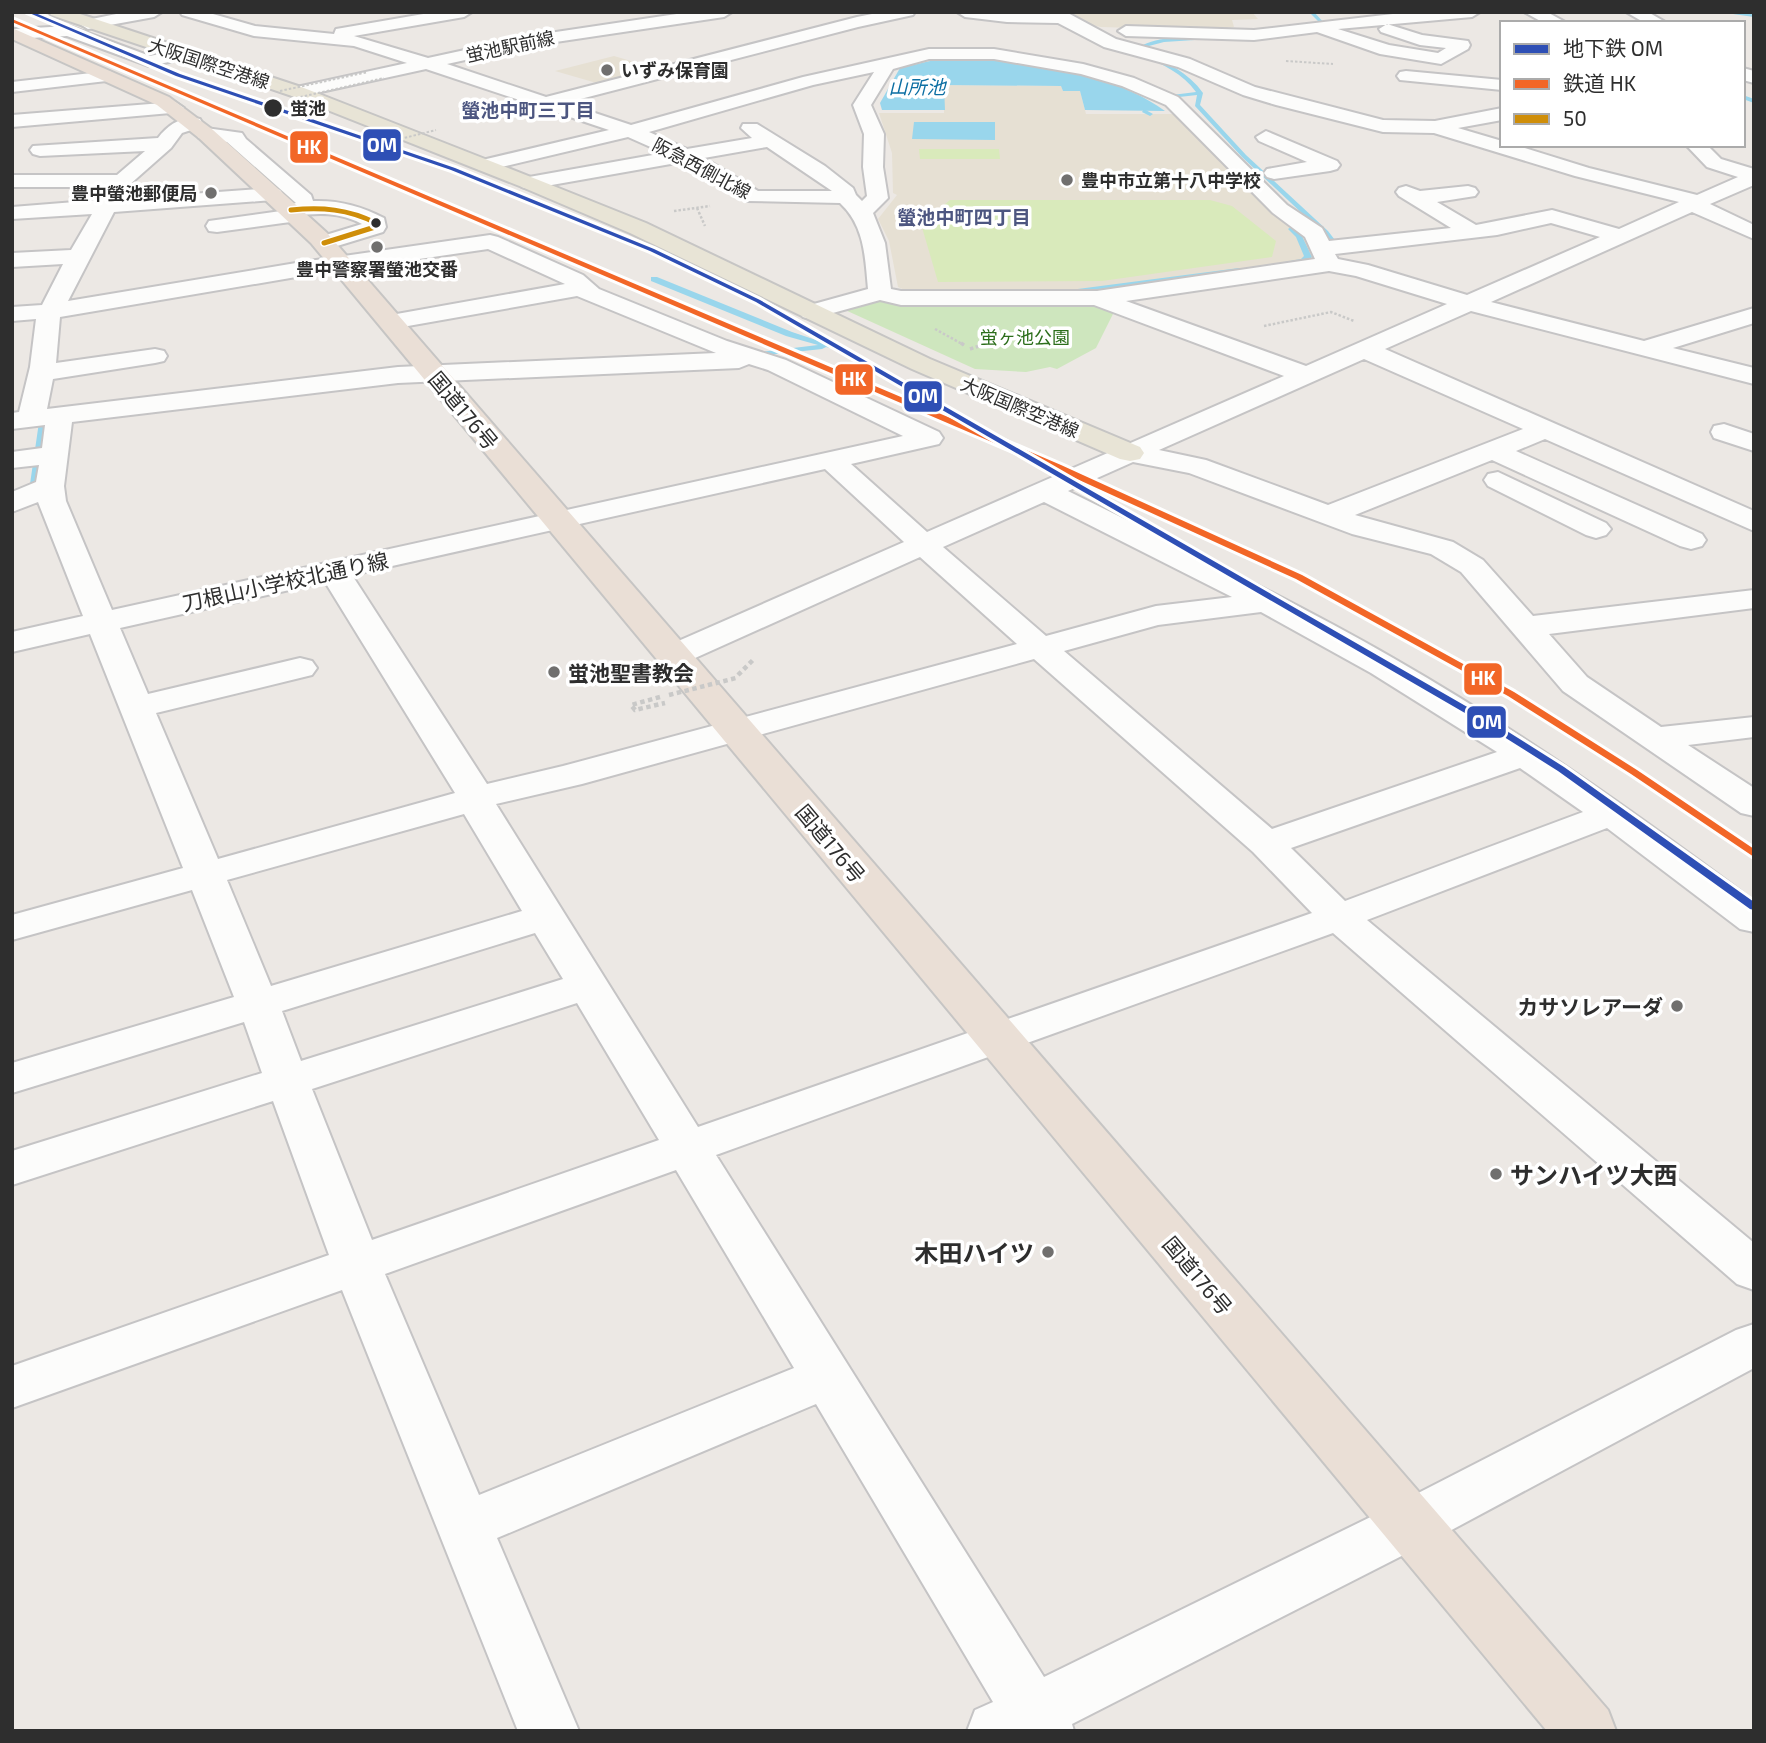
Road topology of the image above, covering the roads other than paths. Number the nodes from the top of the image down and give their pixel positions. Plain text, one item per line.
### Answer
1 (58, 12) edge
2 (154, 12) edge
3 (188, 12) edge
4 (464, 12) edge
5 (724, 12) edge
6 (907, 12) edge
7 (963, 12) edge
8 (1472, 12) edge
9 (1532, 12) edge
10 (1634, 12) edge
11 (344, 15) dead end
12 (1060, 15) edge
13 (1427, 16) junction
14 (1267, 17) dead end
15 (295, 18) dead end
16 (1352, 18) edge
17 (1554, 21) edge
18 (1654, 21) edge
19 (88, 24) junction
20 (375, 27) junction
21 (1320, 27) junction
22 (1450, 27) dead end
23 (242, 29) junction
24 (1300, 29) junction
25 (1085, 30) junction
26 (590, 31) junction
27 (13, 34) edge
28 (1254, 35) junction
29 (324, 38) junction
30 (1011, 39) dead end
31 (522, 43) junction
32 (635, 45) dead end
33 (1197, 46) dead end
34 (1139, 50) junction
35 (183, 54) junction
36 (671, 55) dead end
37 (697, 56) junction
38 (889, 62) junction
39 (1184, 63) junction
40 (426, 64) junction
41 (1352, 67) road end
42 (450, 71) junction
43 (109, 76) junction
44 (1418, 78) junction
45 (1500, 85) edge
46 (12, 87) edge
47 (291, 94) junction
48 (1331, 94) dead end
49 (1500, 98) edge
50 (543, 103) junction
51 (1290, 103) junction
52 (175, 108) junction
53 (706, 110) junction
54 (1390, 110) dead end
55 (1500, 114) edge
56 (1343, 119) junction
57 (12, 121) edge
58 (1436, 127) junction
59 (199, 129) junction
60 (629, 130) junction
61 (1266, 136) junction
62 (772, 140) junction
63 (1495, 141) edge
64 (1230, 142) dead end
65 (164, 144) junction
66 (1402, 146) dead end
67 (1512, 147) edge
68 (1698, 147) edge
69 (40, 150) dead end
70 (684, 155) junction
71 (485, 165) junction
72 (1582, 172) junction
73 (1274, 173) dead end
74 (1542, 178) dead end
75 (1752, 179) edge
76 (12, 181) edge
77 (122, 181) junction
78 (529, 183) junction
79 (1468, 192) dead end
80 (273, 194) junction
81 (845, 197) junction
82 (1695, 203) junction
83 (317, 206) junction
84 (105, 208) junction
85 (293, 212) junction
86 (862, 212) junction
87 (12, 214) edge
88 (217, 226) dead end
89 (1474, 232) junction
90 (1754, 233) edge
91 (1621, 236) junction
92 (332, 253) junction
93 (79, 256) junction
94 (1325, 257) junction
95 (12, 260) edge
96 (581, 288) junction
97 (880, 293) junction
98 (1097, 298) junction
99 (1467, 303) junction
100 (52, 311) junction
101 (811, 312) junction
102 (12, 314) edge
103 (1754, 315) edge
104 (391, 322) junction
105 (1646, 348) junction
106 (1363, 349) junction
107 (759, 359) junction
108 (42, 373) junction
109 (434, 374) junction
110 (1306, 375) junction
111 (1753, 376) edge
112 (163, 379) junction
113 (34, 418) edge
114 (1546, 429) junction
115 (1724, 432) dead end
116 (1754, 443) edge
117 (1492, 450) junction
118 (1130, 453) junction
119 (36, 457) edge
120 (831, 460) junction
121 (1461, 461) junction
122 (1051, 479) junction
123 (50, 486) junction
124 (12, 503) edge
125 (1330, 516) junction
126 (557, 520) junction
127 (1754, 522) edge
128 (1596, 529) dead end
129 (1691, 540) dead end
130 (926, 545) junction
131 (334, 571) junction
132 (1754, 599) edge
133 (1266, 602) junction
134 (102, 621) junction
135 (1525, 627) junction
136 (12, 642) edge
137 (1042, 648) junction
138 (300, 668) dead end
139 (674, 678) junction
140 (136, 707) junction
141 (1754, 727) edge
142 (734, 730) junction
143 (1654, 738) junction
144 (1526, 754) junction
145 (475, 799) junction
146 (1754, 805) edge
147 (1611, 814) junction
148 (1266, 844) junction
149 (205, 874) junction
150 (1339, 916) junction
151 (545, 917) junction
152 (1754, 919) edge
153 (12, 928) edge
154 (587, 986) junction
155 (258, 1004) junction
156 (996, 1038) junction
157 (12, 1078) edge
158 (287, 1081) junction
159 (686, 1149) junction
160 (12, 1168) edge
161 (357, 1265) junction
162 (1754, 1271) edge
163 (1754, 1344) edge
164 (827, 1377) junction
165 (12, 1387) edge
166 (1411, 1524) junction
167 (465, 1526) junction
168 (1025, 1725) edge
169 (549, 1731) edge
170 (1586, 1731) edge

1 - 19 main road, 大阪国際空港線
2 - 19 street
3 - 23 street, 阪急西側北線
4 - 20 street
5 - 26 street, 蛍池駅前線
6 - 37 street
7 - 12 street
7 - 30 street
8 - 13 street
9 - 17 street
10 - 18 street
11 - 20 street
12 - 25 street
13 - 16 street
13 - 22 street
14 - 24 street
15 - 23 street
16 - 21 street
16 - 21 street
19 - 35 main road, 大阪国際空港線
20 - 29 street
21 - 24 street
23 - 29 street, 阪急西側北線
24 - 28 street
25 - 28 street
25 - 34 street
26 - 31 street, 蛍池駅前線
26 - 32 street
27 - 35 street
27 - 43 highway, 国道176号
28 - 39 street
29 - 40 street, 阪急西側北線
31 - 40 street, 蛍池駅前線
31 - 42 street
33 - 34 street
34 - 39 street
35 - 47 main road, 大阪国際空港線
36 - 37 street
37 - 50 street
38 - 53 street
38 - 86 street
38 - 94 street
39 - 51 street
40 - 42 street, 阪急西側北線
40 - 47 street, 蛍池駅前線
41 - 44 street
42 - 50 street, 阪急西側北線
43 - 46 street
43 - 52 highway, 国道176号
44 - 45 street
44 - 49 street
47 - 71 main road, 大阪国際空港線
48 - 51 street
50 - 60 street, 阪急西側北線
51 - 56 street
52 - 57 street
52 - 59 highway, 国道176号
53 - 60 street
53 - 62 street
54 - 56 street
55 - 58 street
56 - 58 street
56 - 61 street
56 - 66 street
58 - 63 street
59 - 65 street
59 - 80 highway, 国道176号
59 - 83 street
60 - 70 street, 阪急西側北線
60 - 71 street
61 - 64 street
61 - 73 street
62 - 70 street
62 - 81 street
65 - 69 street
65 - 77 street
67 - 72 street
68 - 75 street
70 - 78 street
70 - 81 street, 阪急西側北線
71 - 78 main road, 大阪国際空港線
72 - 74 street
72 - 82 street
75 - 82 street
76 - 77 street
77 - 84 street
78 - 101 main road, 大阪国際空港線
79 - 89 street
80 - 84 street
80 - 85 highway, 国道176号
81 - 86 street
82 - 90 street
82 - 91 street
83 - 85 street
83 - 92 street
84 - 87 street
84 - 93 street
85 - 88 street
85 - 92 highway, 国道176号
86 - 97 street
89 - 91 street
89 - 94 street
91 - 99 street
92 - 96 street
92 - 100 street
92 - 104 highway, 国道176号
93 - 95 street
93 - 100 street
94 - 98 street
94 - 99 street
96 - 104 street
96 - 107 street
97 - 98 street
97 - 101 street
98 - 110 street
99 - 105 street
99 - 106 street
100 - 102 street
100 - 108 street
101 - 118 main road, 大阪国際空港線
103 - 105 street
104 - 109 highway, 国道176号
105 - 111 street
106 - 110 street
106 - 114 street
107 - 109 street
107 - 120 street, 刀根山小学校北通り線
108 - 112 street
108 - 113 street
109 - 112 street
109 - 126 highway, 国道176号
110 - 118 street
112 - 113 street
113 - 119 street
114 - 117 street
114 - 127 street
115 - 116 street
117 - 121 street
117 - 129 street
118 - 122 street
118 - 125 street
119 - 123 street
120 - 126 street, 刀根山小学校北通り線
120 - 130 street
121 - 125 street
121 - 128 street
122 - 130 street
122 - 133 street
123 - 124 street
123 - 134 street
125 - 135 street
126 - 131 street, 刀根山小学校北通り線
126 - 139 highway, 国道176号
130 - 137 street
130 - 139 street
131 - 134 street, 刀根山小学校北通り線
131 - 145 street
132 - 135 street
133 - 137 street
133 - 144 street
134 - 136 street, 刀根山小学校北通り線
134 - 140 street
135 - 143 street
137 - 142 street
137 - 148 street
138 - 140 street
139 - 142 highway, 国道176号
140 - 149 street
141 - 143 street
142 - 145 street
142 - 156 highway, 国道176号
143 - 146 street
144 - 147 street
144 - 148 street
145 - 149 street
145 - 151 street
147 - 150 street
147 - 152 street
148 - 150 street
149 - 153 street
149 - 155 street
150 - 156 street
150 - 162 street
151 - 154 street
151 - 155 street
154 - 158 street
154 - 159 street
155 - 157 street
155 - 158 street
156 - 159 street
156 - 166 highway, 国道176号
158 - 160 street
158 - 161 street
159 - 161 street
159 - 164 street
161 - 165 street
161 - 167 street
163 - 166 street
164 - 167 street
164 - 168 street
166 - 168 street
166 - 170 highway, 国道176号
167 - 169 street

